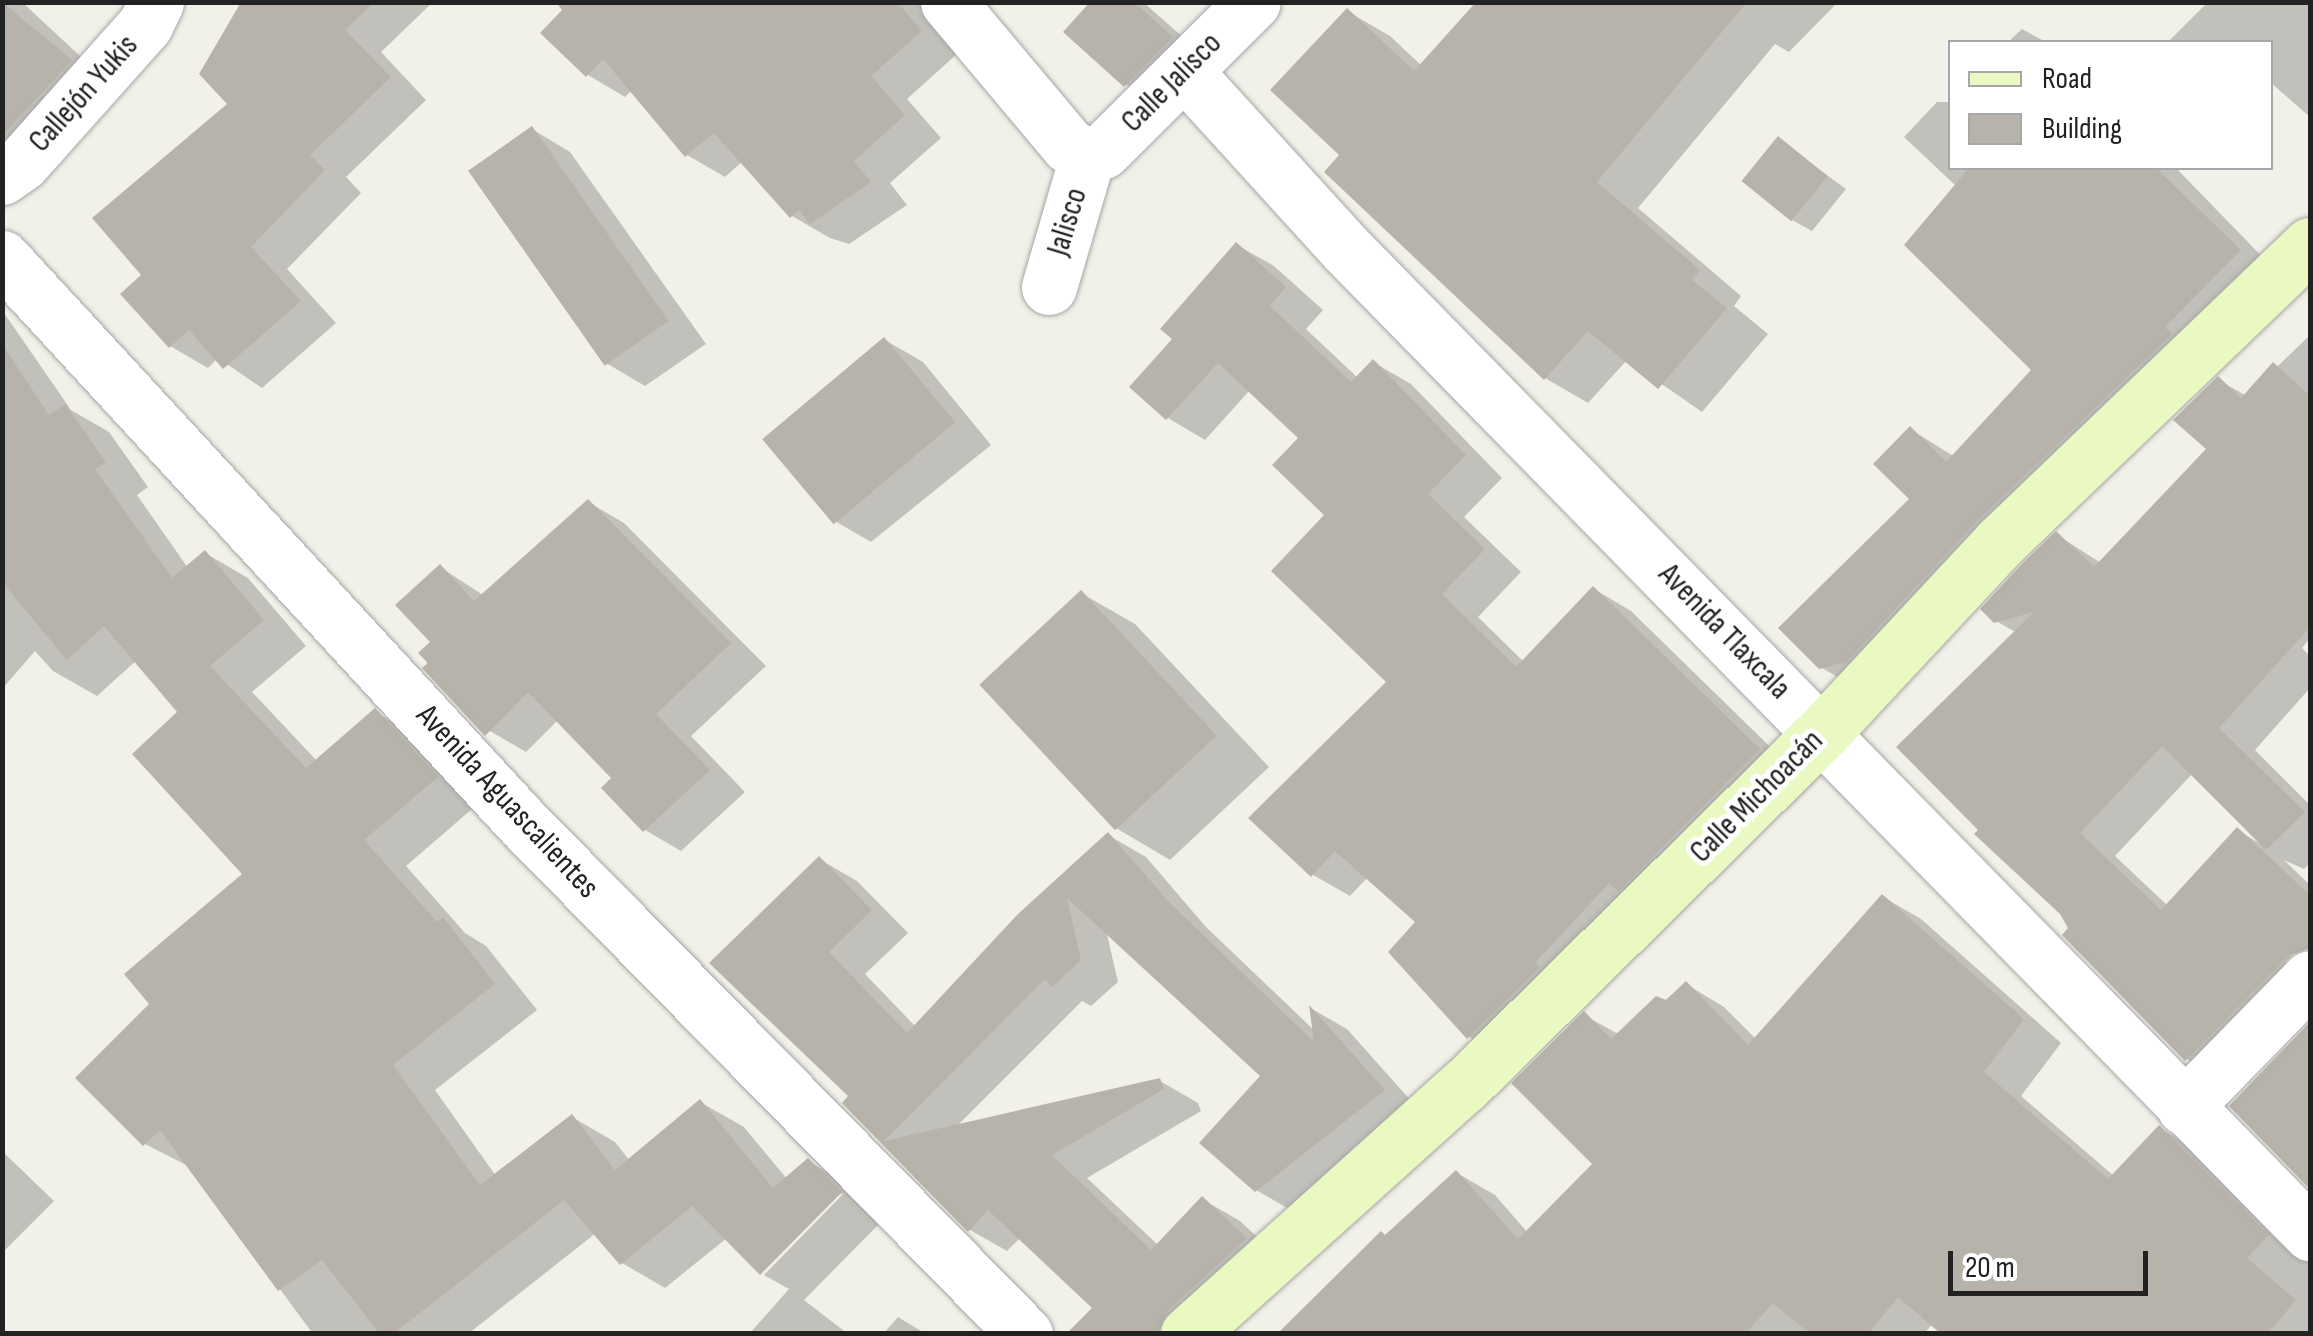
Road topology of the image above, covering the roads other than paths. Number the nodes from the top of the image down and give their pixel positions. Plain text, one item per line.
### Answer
1 (156, 2) edge
2 (948, 2) edge
3 (1253, 2) edge
4 (1184, 71) junction
5 (1088, 157) junction
6 (2, 177) edge
7 (2310, 245) edge
8 (2, 258) edge
9 (1049, 287) dead end
10 (1822, 733) junction
11 (2310, 978) edge
12 (2184, 1107) junction
13 (2310, 1233) edge
14 (1025, 1334) edge
15 (1188, 1334) edge

1 - 6 street, Callejón Yukis
2 - 5 street
3 - 4 street, Calle Jalisco
4 - 5 street, Calle Jalisco
4 - 10 street, Avenida Tlaxcala
5 - 9 street, Jalisco
7 - 10 street, Calle Michoacán
8 - 14 street, Avenida Aguascalientes
10 - 12 street, Avenida Tlaxcala
10 - 15 street, Calle Michoacán
11 - 12 street
12 - 13 street, Avenida Tlaxcala

